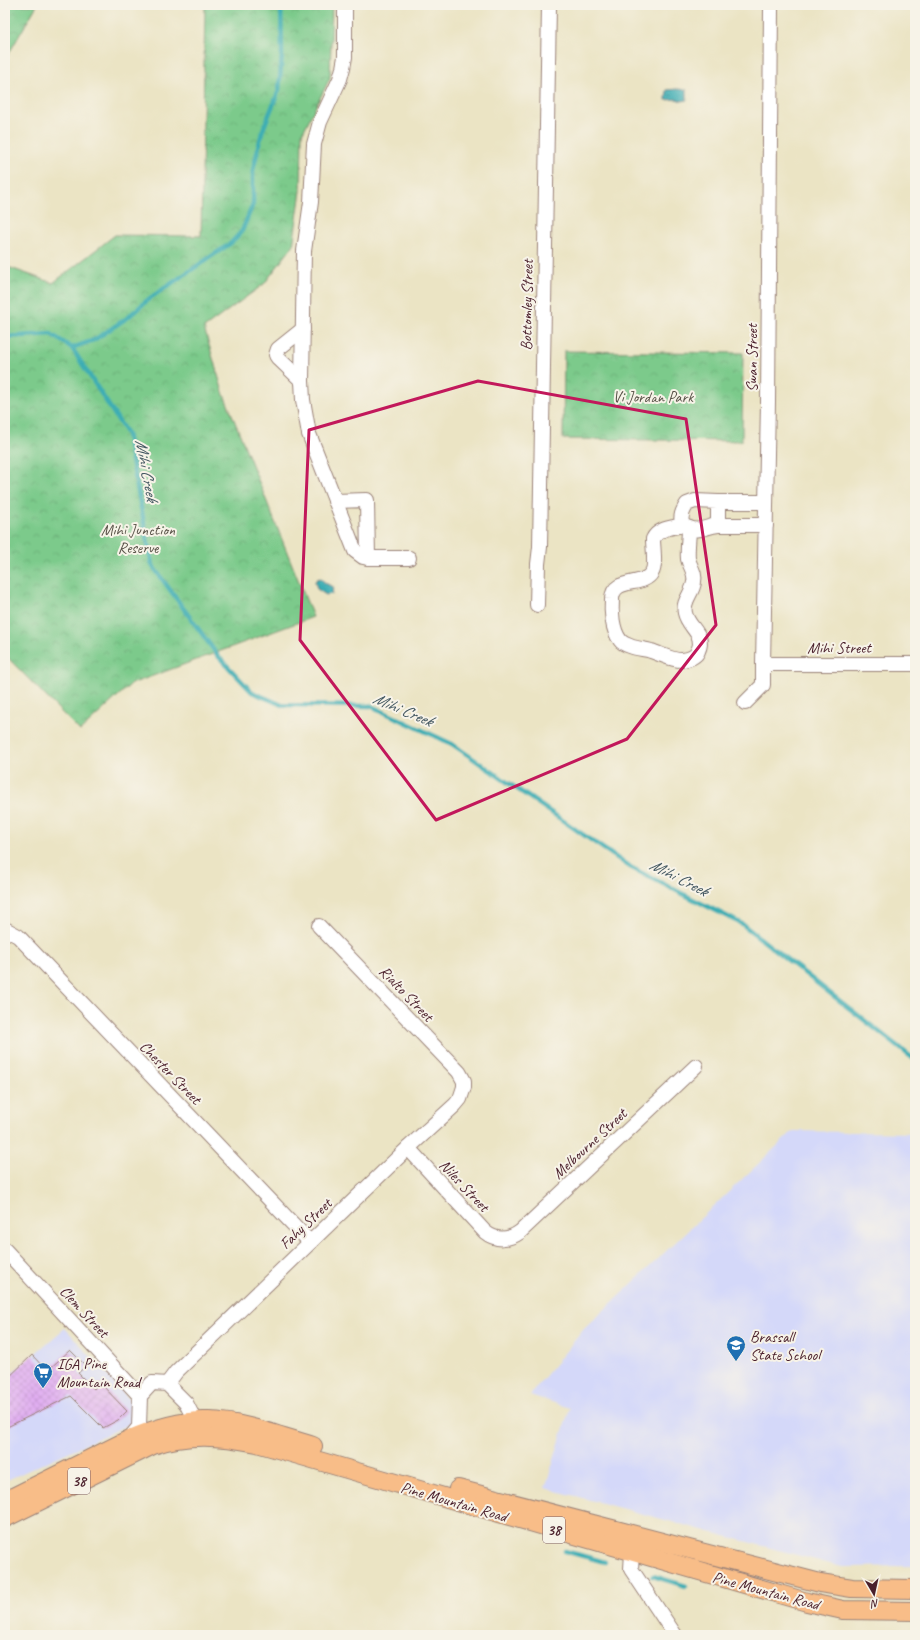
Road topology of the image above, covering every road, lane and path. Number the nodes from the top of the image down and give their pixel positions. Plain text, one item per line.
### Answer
1 (346, 5) edge
2 (548, 5) edge
3 (771, 5) edge
4 (303, 329) junction
5 (302, 382) junction
6 (335, 501) junction
7 (718, 502) junction
8 (766, 502) junction
9 (718, 524) junction
10 (766, 525) junction
11 (686, 527) junction
12 (368, 558) junction
13 (409, 558) dead end
14 (537, 605) dead end
15 (764, 664) junction
16 (915, 664) edge
17 (745, 703) dead end
18 (320, 926) dead end
19 (5, 929) edge
20 (696, 1066) dead end
21 (464, 1087) joint
22 (408, 1148) junction
23 (502, 1239) joint
24 (310, 1242) junction
25 (5, 1250) edge
26 (168, 1384) junction
27 (140, 1396) junction
28 (141, 1415) junction
29 (194, 1429) junction
30 (150, 1438) junction
31 (128, 1440) junction
32 (5, 1501) edge
33 (5, 1518) edge
34 (637, 1536) junction
35 (632, 1553) junction
36 (915, 1589) edge
37 (915, 1611) edge
38 (674, 1635) edge

1 - 4 street
2 - 14 street, Bottomley Street
3 - 8 street, Swan Street
4 - 5 street
4 - 5 street
5 - 6 street
6 - 12 street
6 - 12 street
7 - 8 street
7 - 9 street
7 - 11 street
8 - 10 street, Swan Street
9 - 10 street
9 - 11 street
10 - 15 street, Swan Street
11 - 11 street
12 - 13 street
15 - 16 street, Mihi Street
15 - 17 street, Swan Street
18 - 21 street, Rialto Street
19 - 24 street, Chester Street
20 - 23 street, Melbourne Street
21 - 22 street, Fahy Street
22 - 23 street, Niles Street
22 - 24 street, Fahy Street
24 - 26 street, Fahy Street
25 - 27 street, Clem Street
26 - 27 street
26 - 29 street
27 - 28 street
28 - 30 street
28 - 31 street
29 - 30 main road, Pine Mountain Road / 38
29 - 34 main road, Pine Mountain Road / 38
29 - 35 main road, Pine Mountain Road / 38
30 - 31 main road, Pine Mountain Road / 38
30 - 33 main road, Pine Mountain Road / 38
31 - 32 main road, Pine Mountain Road / 38
34 - 35 street
34 - 36 main road, Pine Mountain Road / 38
35 - 37 main road, Pine Mountain Road / 38
35 - 38 street

